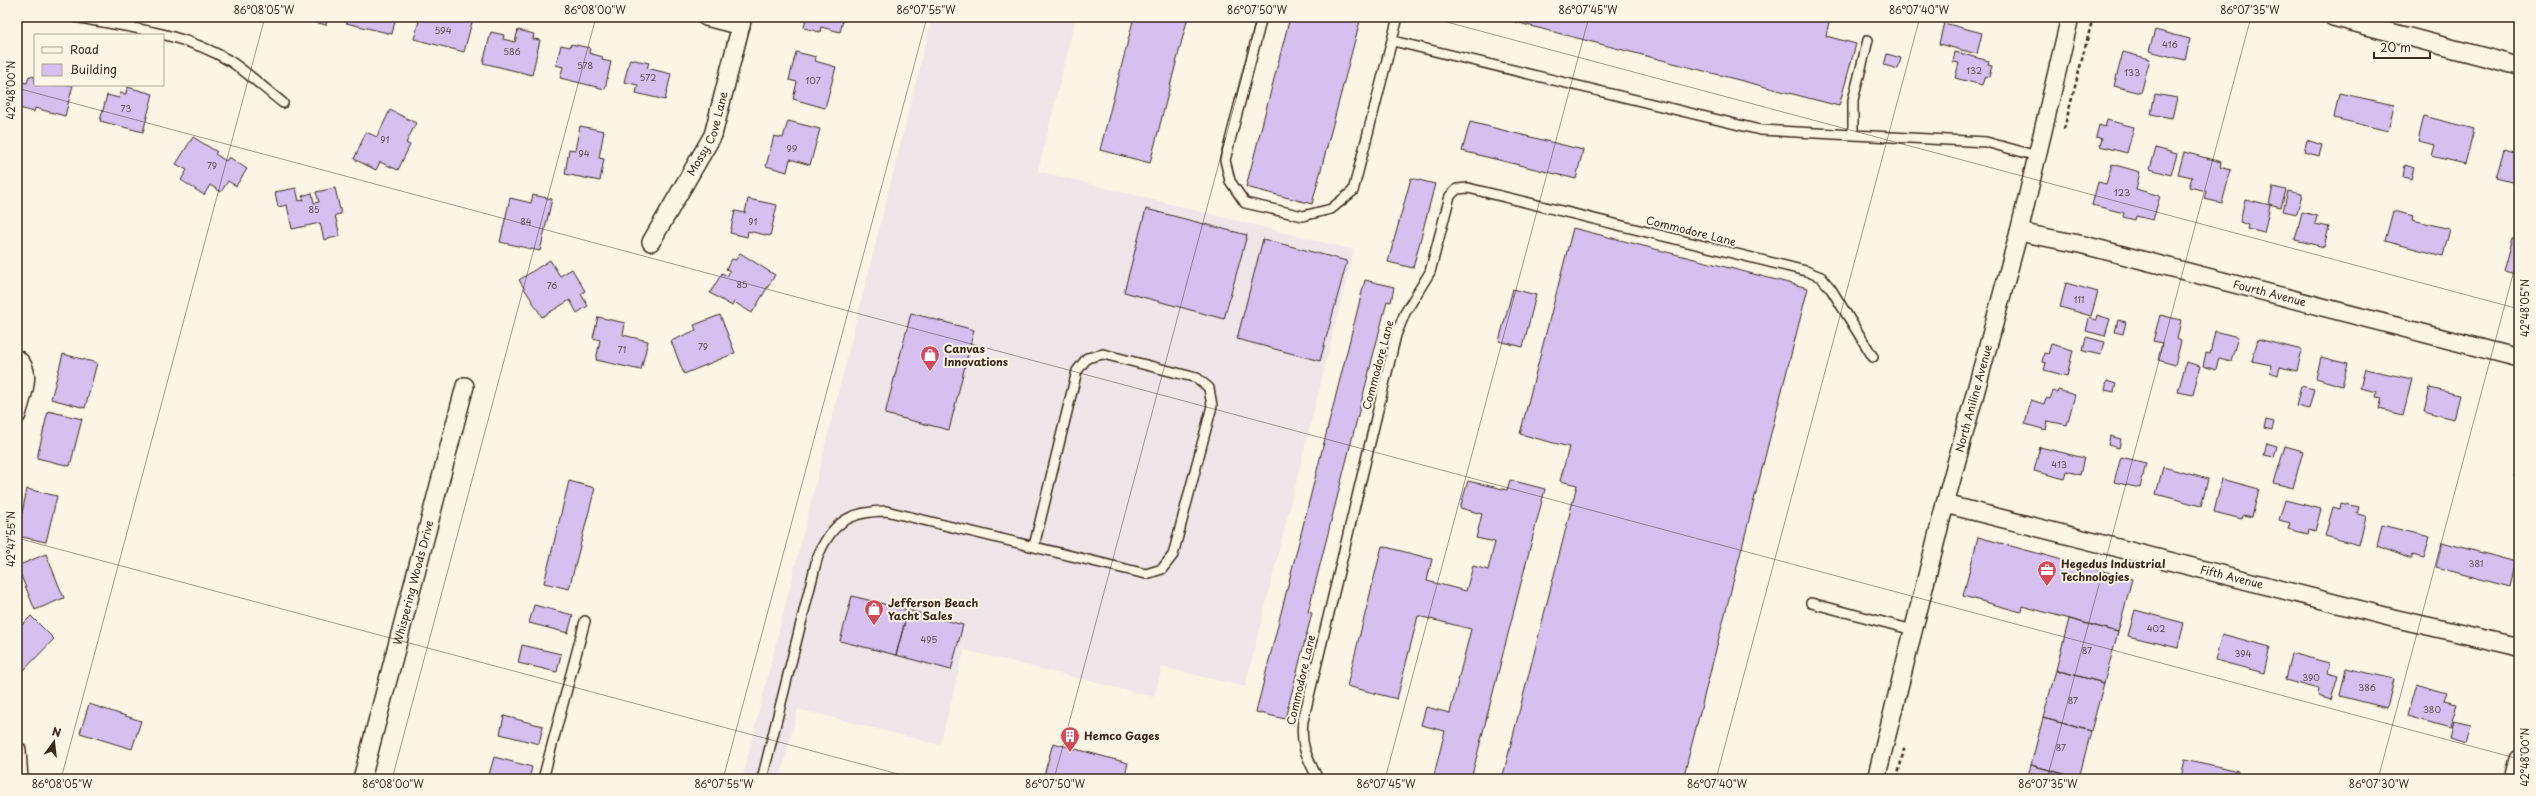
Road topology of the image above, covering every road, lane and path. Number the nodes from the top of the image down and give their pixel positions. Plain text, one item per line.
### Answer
1 (75, 17) edge
2 (706, 17) edge
3 (1262, 17) edge
4 (1398, 17) edge
5 (2070, 17) edge
6 (2334, 17) edge
7 (742, 22) edge
8 (163, 34) edge
9 (164, 34) edge
10 (1868, 40) dead end
11 (1393, 42) junction
12 (2519, 66) edge
13 (283, 102) dead end
14 (1853, 135) junction
15 (2037, 156) junction
16 (2019, 232) junction
17 (651, 242) dead end
18 (1873, 358) dead end
19 (2519, 358) edge
20 (17, 359) edge
21 (465, 386) dead end
22 (17, 415) edge
23 (1945, 504) junction
24 (1034, 546) junction
25 (1812, 603) dead end
26 (585, 621) dead end
27 (1913, 630) junction
28 (2519, 647) edge
29 (1905, 743) dead end
30 (17, 750) edge
31 (2519, 759) edge
32 (19, 779) edge
33 (362, 779) edge
34 (543, 779) edge
35 (762, 779) edge
36 (1318, 779) edge
37 (1876, 779) edge
38 (1897, 779) edge
39 (2514, 779) edge

1 - 8 lane
2 - 7 street
3 - 11 lane
4 - 11 lane
5 - 15 street, North Aniline Avenue
6 - 12 street
7 - 17 street, Mossy Cove Lane
9 - 13 lane
10 - 14 lane
11 - 14 lane
14 - 15 lane
15 - 16 street, North Aniline Avenue
16 - 19 street, Fourth Avenue
16 - 23 street, North Aniline Avenue
18 - 36 lane, Commodore Lane
20 - 22 street
21 - 33 street, Whispering Woods Drive
23 - 27 street, North Aniline Avenue
23 - 28 street, Fifth Avenue
24 - 24 lane
24 - 35 lane
25 - 27 lane
26 - 34 lane
27 - 37 street, North Aniline Avenue
29 - 38 path
30 - 32 street
31 - 39 street

